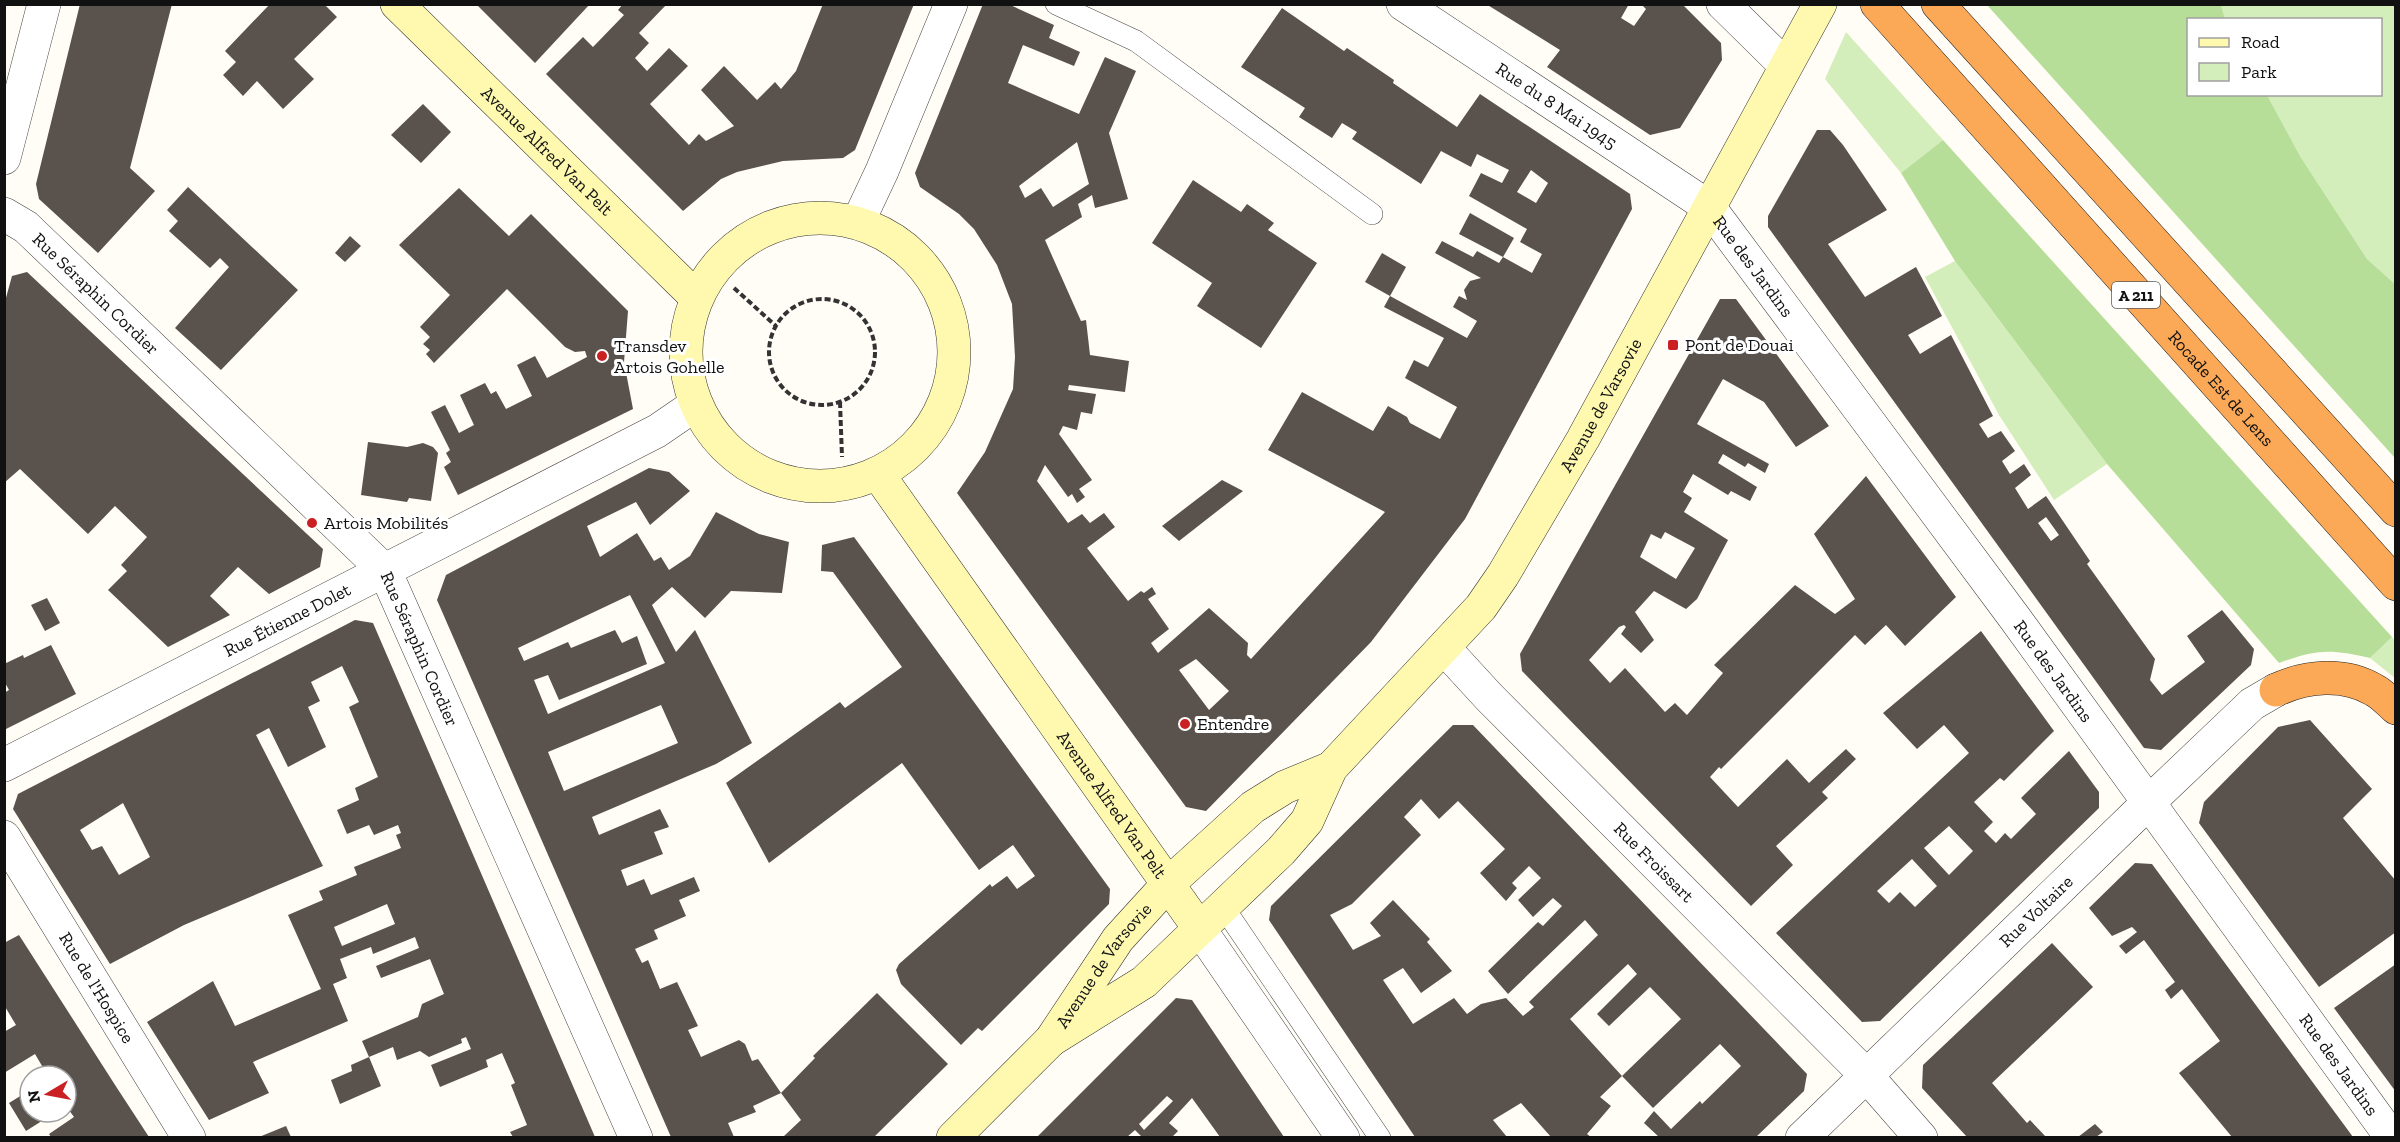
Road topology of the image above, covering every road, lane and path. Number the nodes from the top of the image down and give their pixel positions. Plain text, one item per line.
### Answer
1 (44, 4) edge
2 (397, 4) edge
3 (951, 4) edge
4 (1056, 4) edge
5 (1403, 4) edge
6 (1723, 4) edge
7 (1877, 4) edge
8 (1938, 4) edge
9 (1812, 18) edge
10 (1785, 65) junction
11 (4, 158) edge
12 (1709, 207) junction
13 (4, 214) edge
14 (1372, 214) dead end
15 (858, 222) junction
16 (713, 269) junction
17 (696, 297) junction
18 (776, 326) junction
19 (840, 402) junction
20 (695, 405) junction
21 (878, 474) junction
22 (843, 485) junction
23 (2396, 510) edge
24 (385, 571) junction
25 (2396, 584) edge
26 (1444, 648) junction
27 (2276, 690) joint
28 (2396, 708) edge
29 (4, 765) edge
30 (1330, 768) junction
31 (2148, 802) junction
32 (4, 837) edge
33 (1169, 883) junction
34 (1222, 905) junction
35 (1199, 928) junction
36 (1051, 1040) junction
37 (1866, 1075) junction
38 (189, 1137) edge
39 (636, 1137) edge
40 (954, 1137) edge
41 (1343, 1137) edge
42 (1380, 1137) edge
43 (1802, 1137) edge
44 (1921, 1137) edge
45 (2392, 1137) edge

1 - 11 street
2 - 17 main road, Avenue Alfred Van Pelt
3 - 15 street
4 - 14 lane
5 - 12 street, Rue du 8 Mai 1945
6 - 10 street
7 - 25 highway, Rocade Est de Lens / A 211
8 - 23 highway, A 211
9 - 10 main road, Avenue de Varsovie
10 - 12 main road, Avenue de Varsovie
12 - 26 main road, Avenue de Varsovie
12 - 31 street, Rue des Jardins
13 - 24 street, Rue Séraphin Cordier
15 - 16 main road
15 - 21 main road
16 - 17 main road
16 - 18 path
17 - 20 main road
18 - 19 path
18 - 19 path
19 - 22 path
20 - 22 main road
20 - 24 street, Rue Étienne Dolet
21 - 22 main road
21 - 33 main road, Avenue Alfred Van Pelt
24 - 29 street, Rue Étienne Dolet
24 - 39 street, Rue Séraphin Cordier
26 - 30 main road, Avenue de Varsovie
26 - 37 street, Rue Froissart
27 - 28 highway
27 - 31 street, Rue Voltaire
30 - 33 main road, Avenue de Varsovie
30 - 34 main road, Avenue de Varsovie
31 - 37 street, Rue Voltaire
31 - 45 street, Rue des Jardins
32 - 38 street, Rue de l'Hospice
33 - 35 main road, Avenue Alfred Van Pelt
33 - 36 main road, Avenue de Varsovie
34 - 35 main road, Avenue de Varsovie
34 - 42 lane
35 - 36 main road, Avenue de Varsovie
35 - 41 street, Avenue Alfred Van Pelt
36 - 40 main road, Avenue de Varsovie
37 - 43 street, Rue Voltaire
37 - 44 street, Rue Froissart

